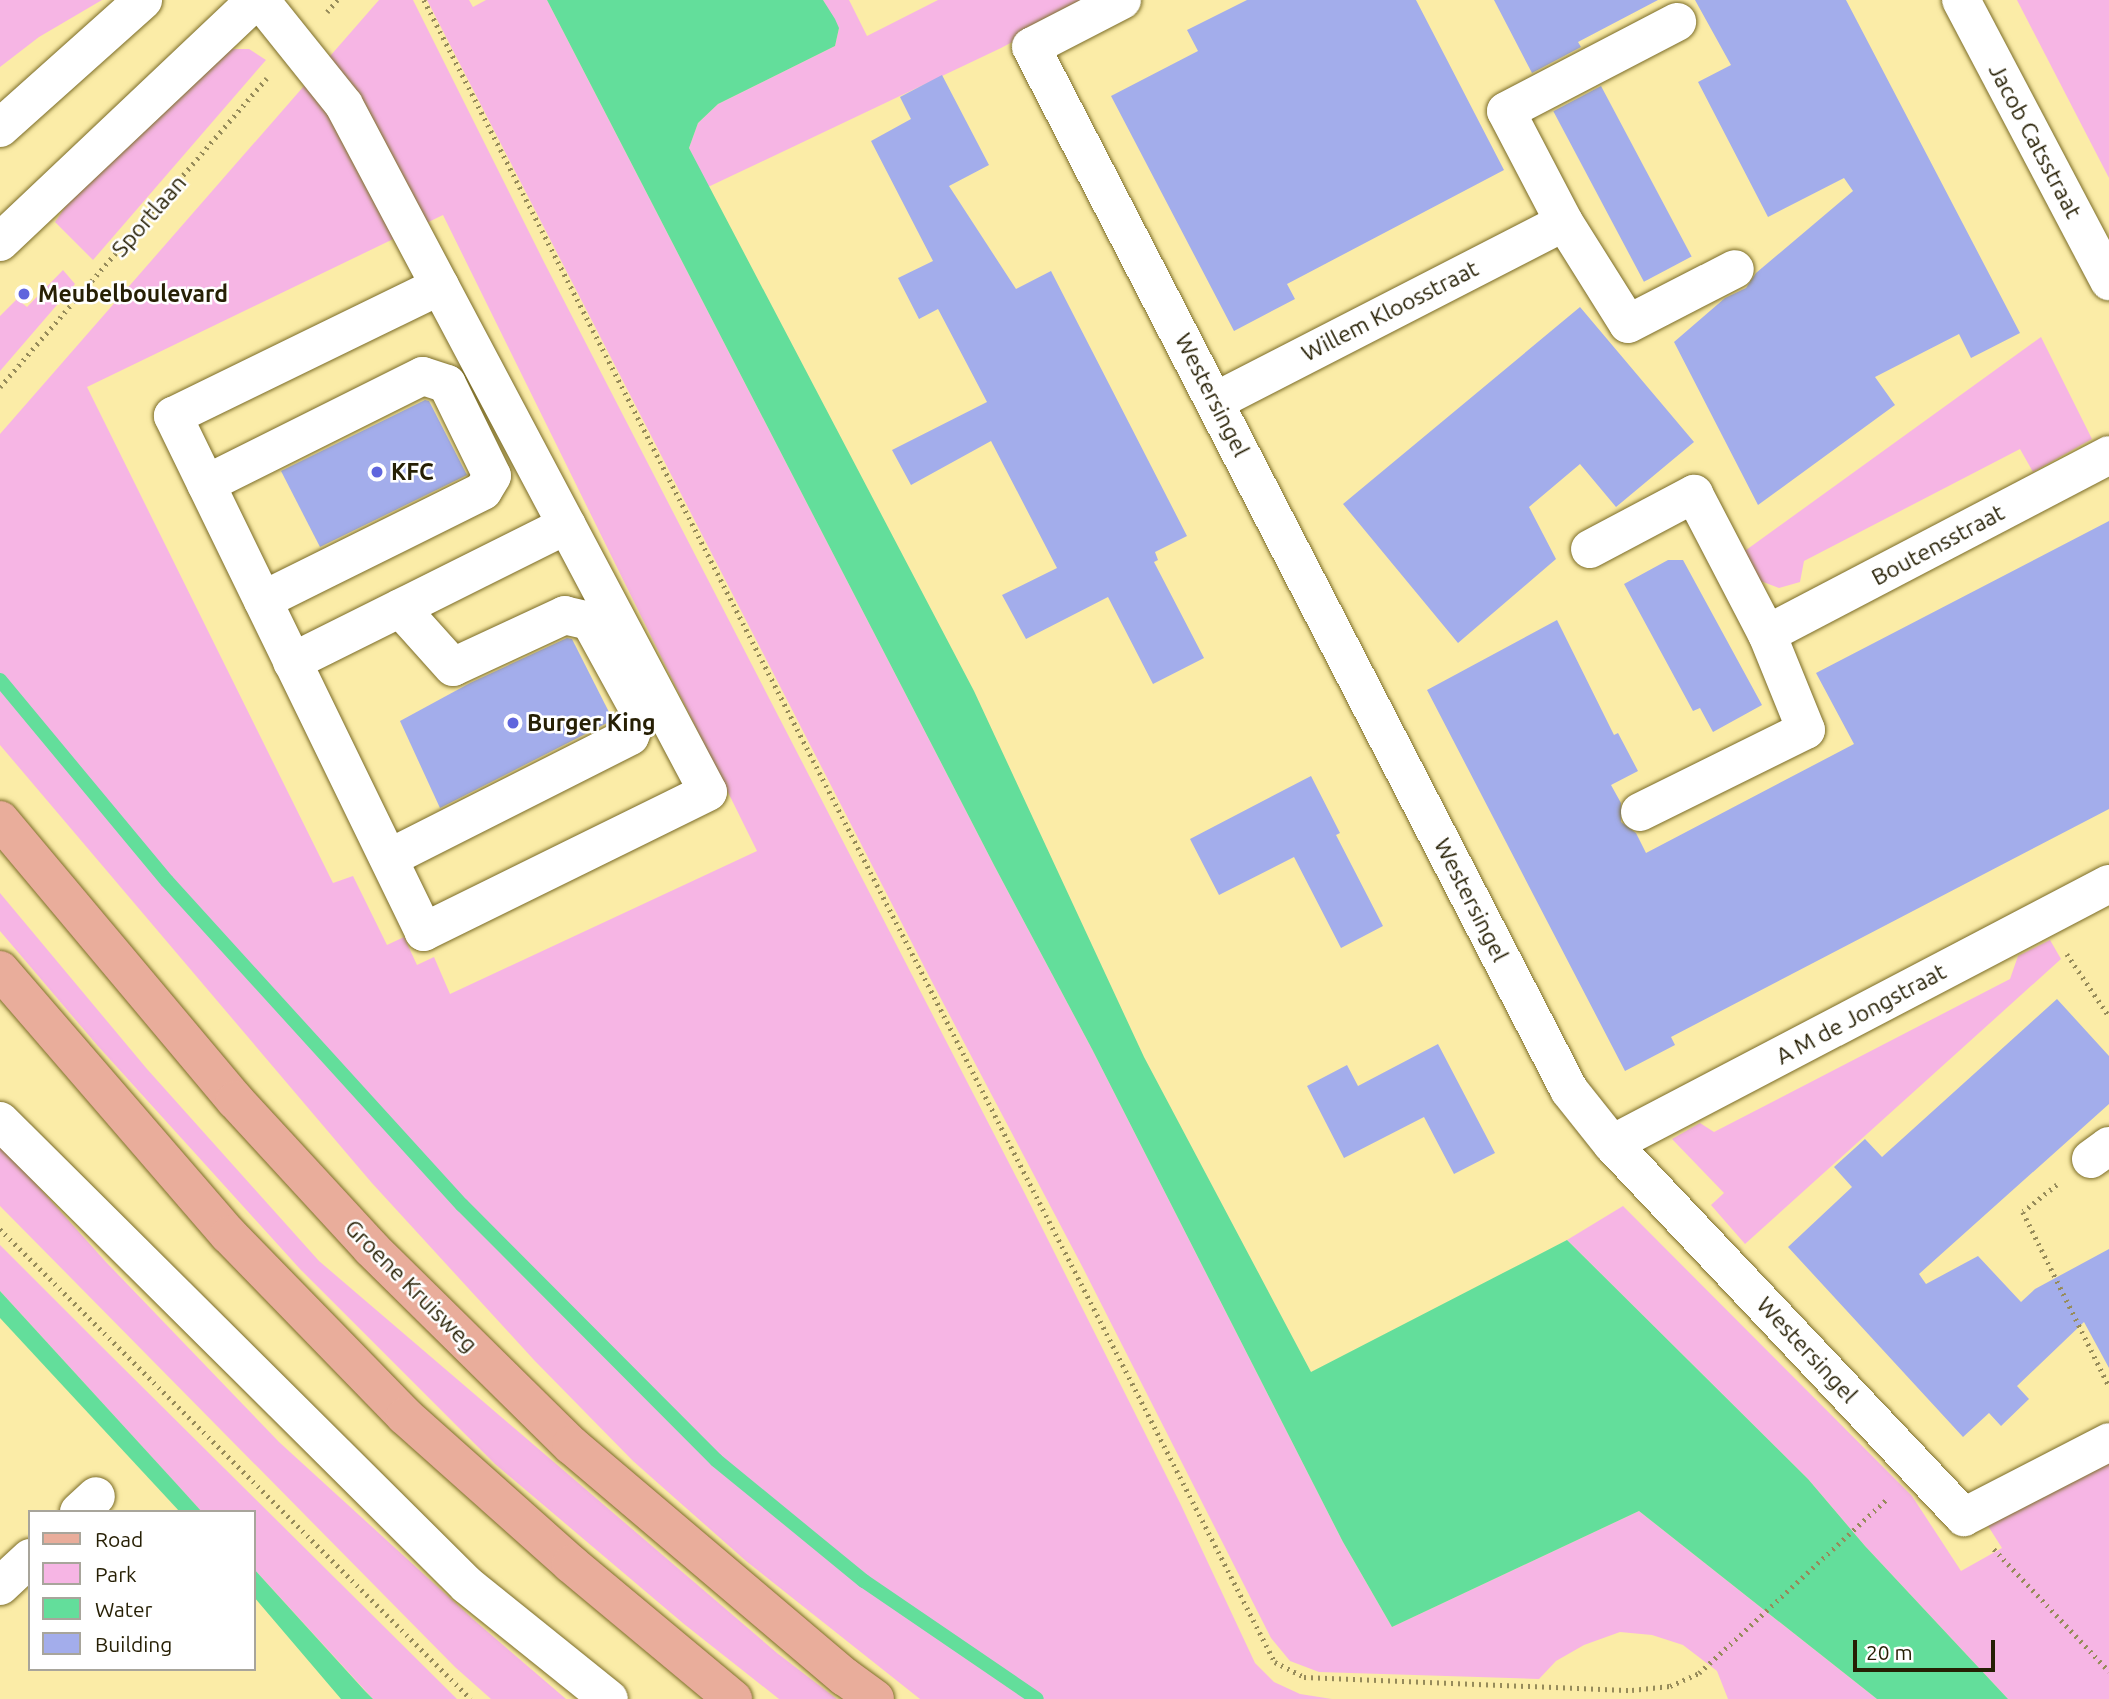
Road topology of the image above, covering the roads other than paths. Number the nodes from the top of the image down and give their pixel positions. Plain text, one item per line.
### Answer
1 (142, 0) edge
2 (258, 0) edge
3 (1122, 0) edge
4 (1961, 0) edge
5 (1677, 22) dead end
6 (0, 128) edge
7 (1564, 222) junction
8 (0, 242) edge
9 (1735, 269) dead end
10 (2109, 281) edge
11 (440, 286) junction
12 (1216, 401) junction
13 (2109, 456) edge
14 (206, 484) junction
15 (567, 525) junction
16 (1590, 549) dead end
17 (263, 600) junction
18 (400, 608) junction
19 (1767, 634) junction
20 (292, 662) junction
21 (1640, 812) dead end
22 (0, 820) edge
23 (388, 858) junction
24 (2109, 884) edge
25 (0, 970) edge
26 (0, 1121) edge
27 (1612, 1144) junction
28 (2109, 1442) edge
29 (28, 1560) edge
30 (0, 1587) edge
31 (609, 1699) edge
32 (733, 1699) edge
33 (875, 1699) edge

1 - 6 street
2 - 8 street
2 - 11 street
3 - 12 street, Westersingel
4 - 10 street, Jacob Catsstraat
5 - 7 street
7 - 9 street
7 - 12 street, Willem Kloosstraat
11 - 14 street
11 - 15 street
12 - 27 street, Westersingel
13 - 19 street, Boutensstraat
14 - 17 street
14 - 17 street
15 - 18 street
15 - 23 street
16 - 19 street
17 - 20 street
18 - 20 street
18 - 23 street
19 - 21 street
20 - 23 street
22 - 33 main road, Groene Kruisweg
24 - 27 street, A M de Jongstraat
25 - 32 main road
26 - 31 street
27 - 28 street, Westersingel
29 - 30 street

